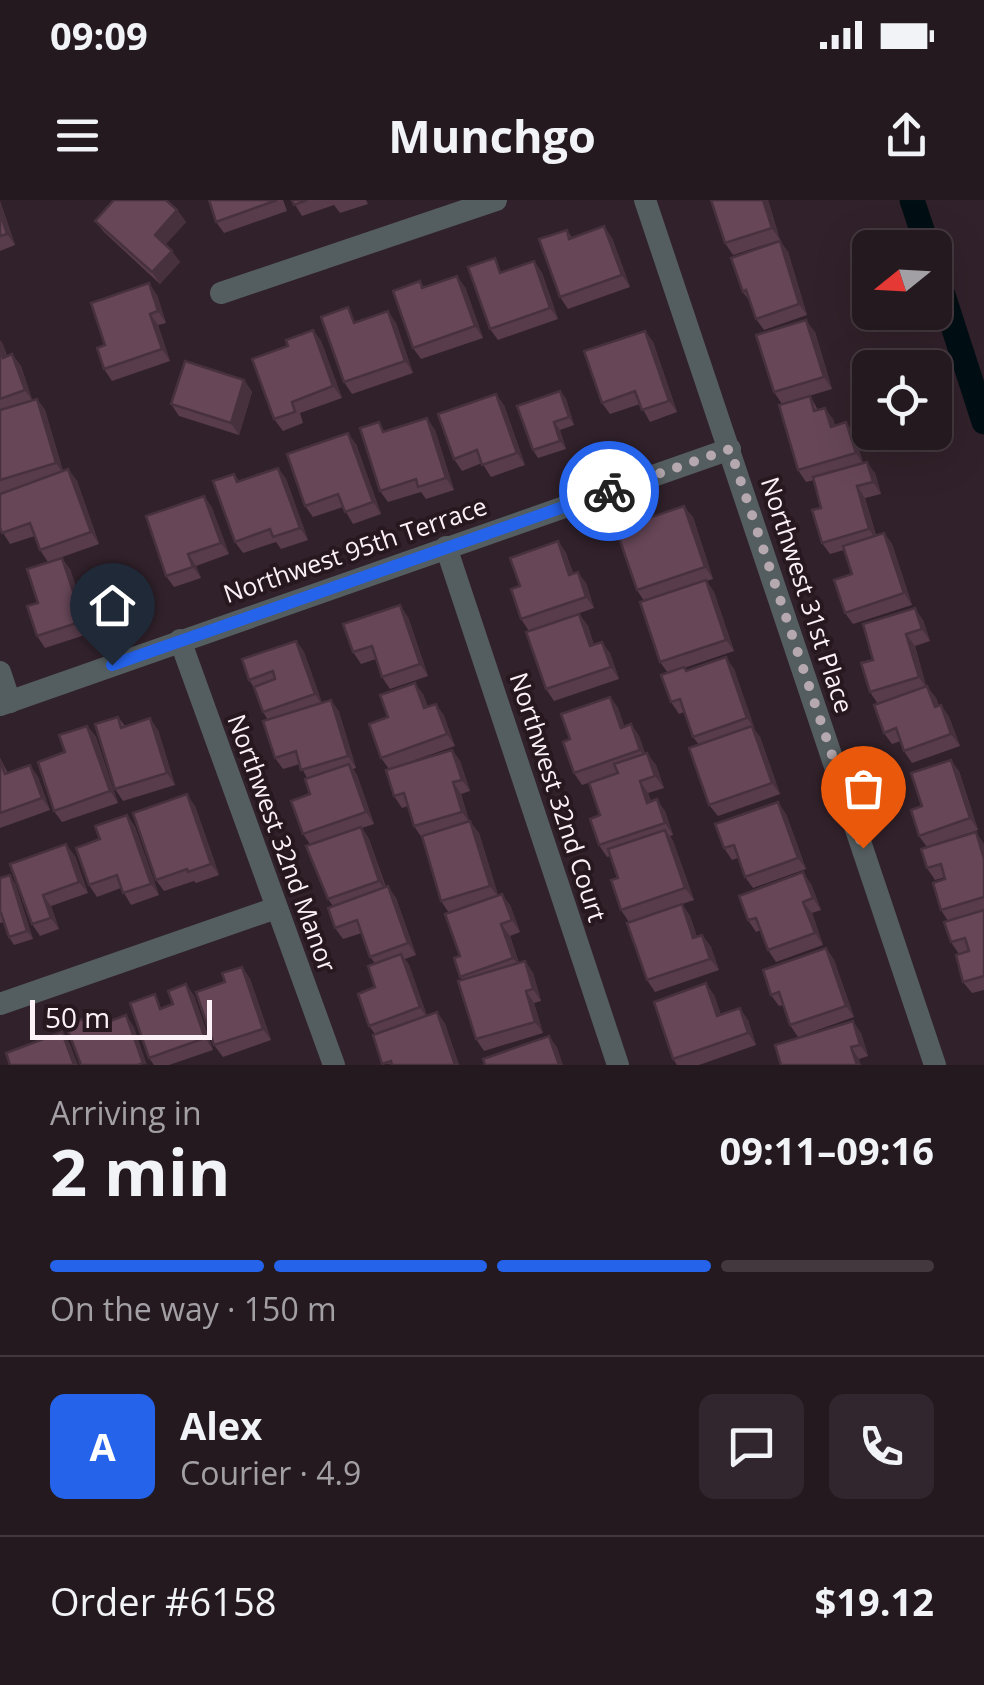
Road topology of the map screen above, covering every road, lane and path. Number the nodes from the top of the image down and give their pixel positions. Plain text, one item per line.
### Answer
1 (496, 200) edge
2 (645, 200) edge
3 (221, 293) dead end
4 (730, 449) junction
5 (446, 547) junction
6 (180, 640) junction
7 (0, 672) edge
8 (5, 704) edge
9 (276, 908) junction
10 (0, 1004) edge
11 (334, 1065) edge
12 (618, 1065) edge
13 (935, 1065) edge

1 - 3 street
2 - 4 street, Northwest 31st Place
4 - 5 street, Northwest 95th Terrace
4 - 13 street, Northwest 31st Place
5 - 6 street, Northwest 95th Terrace
5 - 12 street, Northwest 32nd Court
6 - 8 street, Northwest 95th Terrace
6 - 9 street, Northwest 32nd Manor
7 - 8 street
9 - 10 street
9 - 11 street, Northwest 32nd Manor

